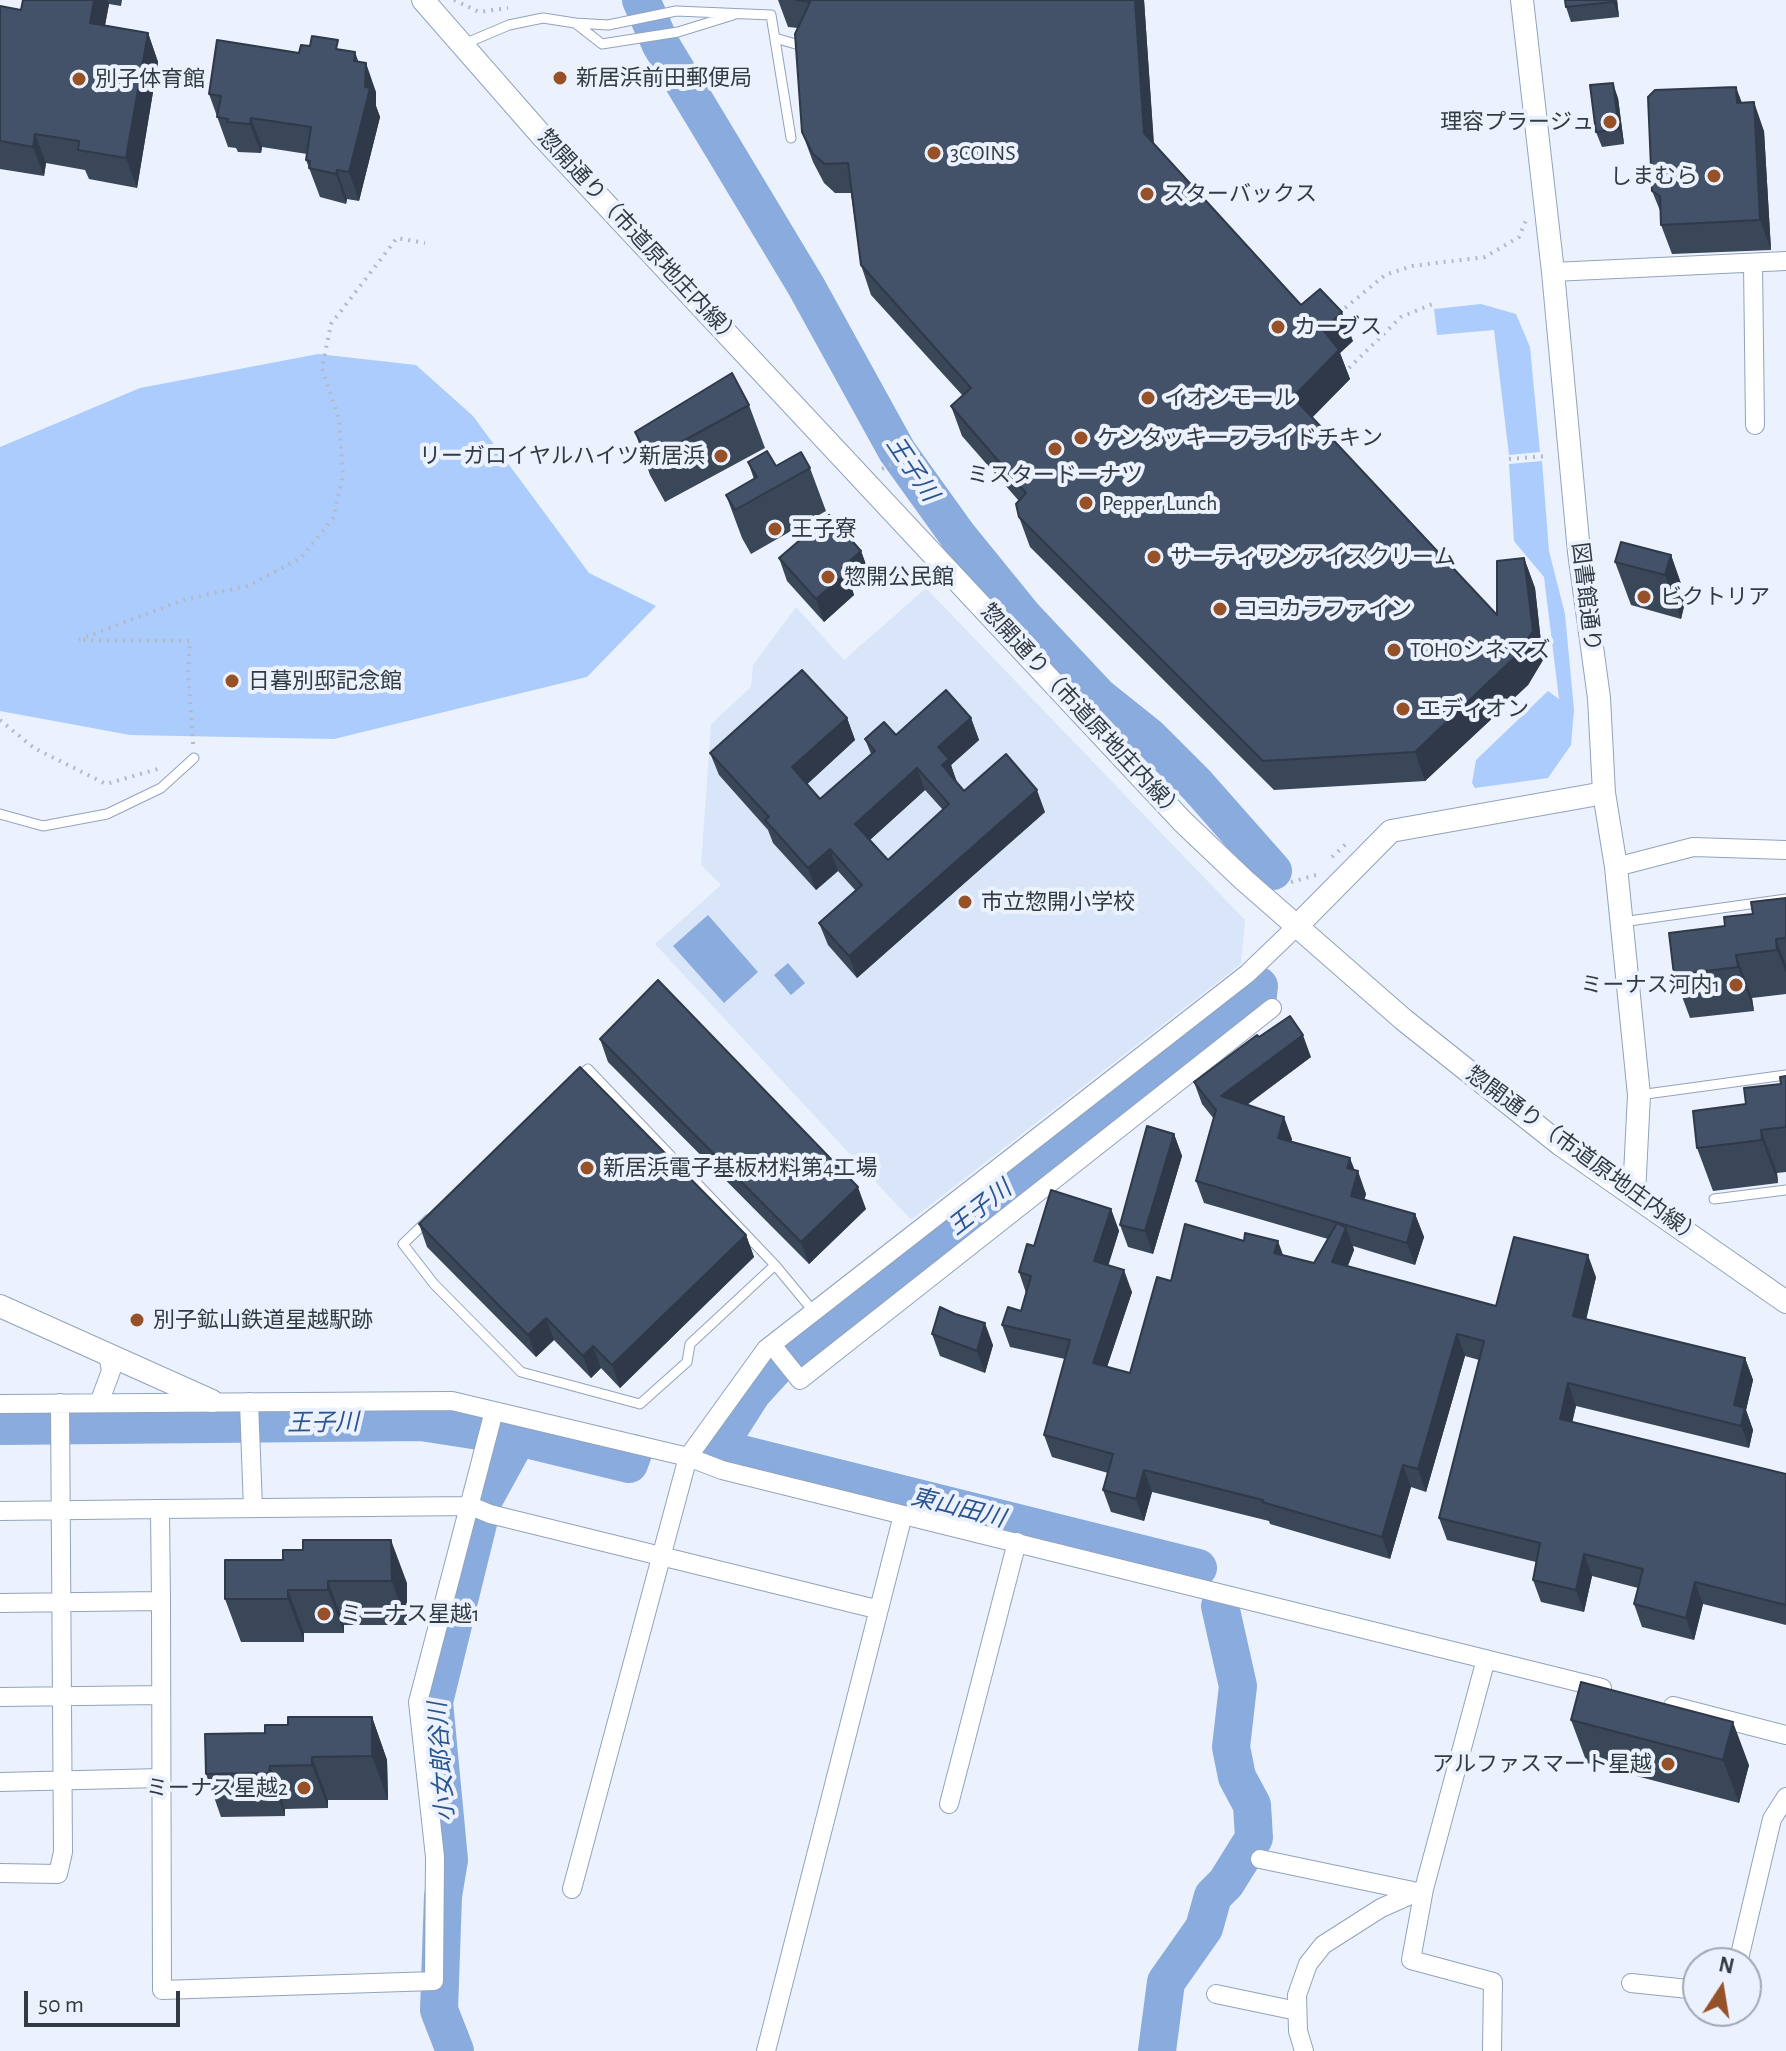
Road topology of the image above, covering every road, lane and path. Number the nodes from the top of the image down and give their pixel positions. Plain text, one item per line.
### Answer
1 (423, 0) edge
2 (1522, 0) edge
3 (744, 11) junction
4 (575, 23) junction
5 (775, 38) junction
6 (462, 45) junction
7 (806, 47) edge
8 (791, 138) dead end
9 (1528, 215) dead end
10 (425, 243) dead end
11 (1786, 261) edge
12 (1753, 263) junction
13 (1553, 272) junction
14 (1435, 303) dead end
15 (1336, 315) edge
16 (1349, 368) dead end
17 (1755, 425) dead end
18 (916, 452) dead end
19 (1547, 456) dead end
20 (1509, 459) dead end
21 (890, 465) dead end
22 (0, 720) edge
23 (194, 758) junction
24 (1604, 793) junction
25 (0, 814) edge
26 (1786, 850) edge
27 (1616, 867) junction
28 (1786, 899) edge
29 (1622, 922) junction
30 (1298, 925) junction
31 (1272, 1008) dead end
32 (1786, 1075) edge
33 (564, 1090) edge
34 (1639, 1095) junction
35 (1786, 1190) edge
36 (1634, 1194) junction
37 (1714, 1199) dead end
38 (437, 1211) edge
39 (775, 1265) junction
40 (1786, 1302) edge
41 (0, 1306) edge
42 (814, 1312) junction
43 (773, 1346) junction
44 (108, 1354) junction
45 (212, 1401) junction
46 (99, 1403) junction
47 (0, 1404) edge
48 (60, 1404) junction
49 (250, 1405) junction
50 (493, 1415) junction
51 (688, 1457) junction
52 (253, 1508) junction
53 (160, 1509) junction
54 (480, 1509) junction
55 (61, 1510) junction
56 (0, 1511) edge
57 (903, 1515) junction
58 (1017, 1542) junction
59 (662, 1555) junction
60 (161, 1601) junction
61 (61, 1602) junction
62 (0, 1603) edge
63 (876, 1609) junction
64 (1486, 1659) junction
65 (1621, 1693) edge
66 (161, 1695) junction
67 (63, 1696) junction
68 (0, 1697) edge
69 (1651, 1701) edge
70 (1786, 1735) edge
71 (161, 1778) junction
72 (63, 1781) junction
73 (0, 1782) edge
74 (1786, 1797) edge
75 (949, 1804) dead end
76 (1260, 1859) dead end
77 (0, 1873) edge
78 (572, 1889) dead end
79 (1419, 1890) junction
80 (1742, 1947) edge
81 (1631, 1983) dead end
82 (1682, 1988) edge
83 (1216, 1994) dead end
84 (1297, 2011) junction
85 (766, 2051) edge
86 (1304, 2051) edge
87 (1492, 2051) edge

1 - 6 street, 惣開通り（市道原地庄内線）
2 - 13 street, 図書館通り
3 - 4 lane
3 - 4 lane
3 - 5 lane
4 - 6 lane
5 - 7 lane
5 - 8 lane
6 - 30 street, 惣開通り（市道原地庄内線）
9 - 15 path
10 - 23 path
11 - 12 street
12 - 13 street
12 - 17 street
13 - 24 street, 図書館通り
14 - 16 path
18 - 21 path
19 - 20 path
22 - 23 path
23 - 25 lane
24 - 27 street, 図書館通り
24 - 30 street
26 - 27 street
27 - 29 street, 図書館通り
28 - 29 lane
29 - 34 street, 図書館通り
30 - 36 street, 惣開通り（市道原地庄内線）
30 - 42 street
31 - 43 street
32 - 34 lane
33 - 39 lane
34 - 36 street, 図書館通り
35 - 37 lane
36 - 40 street, 惣開通り（市道原地庄内線）
38 - 39 lane
39 - 42 lane
41 - 44 street
42 - 43 street
43 - 51 street
44 - 45 street
44 - 46 street
45 - 46 street
45 - 49 street
46 - 48 street
47 - 48 street
48 - 55 street
49 - 50 street
49 - 52 street
50 - 51 street
50 - 54 street
51 - 57 street
51 - 59 street
52 - 53 street
52 - 54 street
53 - 55 street
53 - 60 street
54 - 59 street
54 - 71 street
55 - 56 street
55 - 61 street
57 - 58 street
57 - 63 street
58 - 64 street
58 - 75 street
59 - 63 street
59 - 78 street
60 - 61 street
60 - 66 street
61 - 62 street
61 - 67 street
63 - 85 street
64 - 65 street
64 - 79 street
66 - 67 street
66 - 71 street
67 - 68 street
67 - 72 street
69 - 70 street
71 - 72 street
72 - 73 street
72 - 77 street
74 - 80 street
76 - 79 street
79 - 84 street
79 - 87 street
81 - 82 street
83 - 84 street
84 - 86 street

